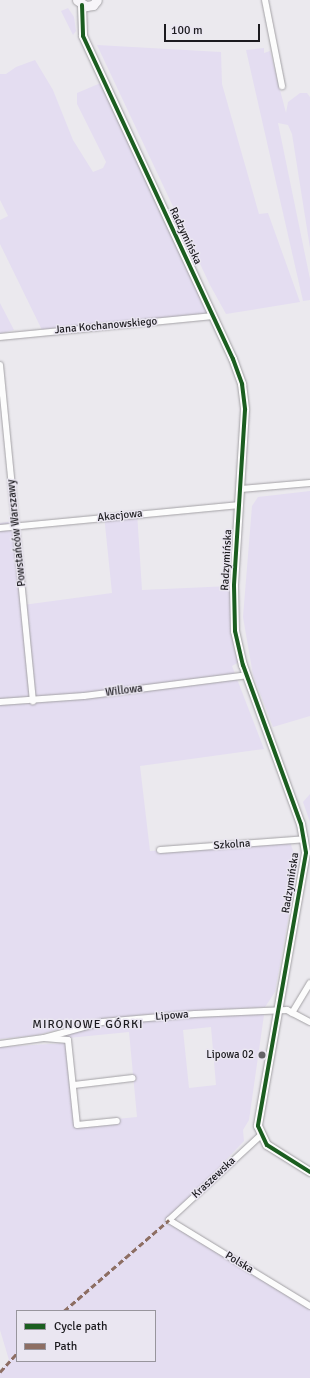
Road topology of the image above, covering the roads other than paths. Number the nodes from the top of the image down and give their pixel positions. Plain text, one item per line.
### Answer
1 (97, 0) edge
2 (265, 0) edge
3 (80, 3) edge
4 (282, 86) dead end
5 (213, 316) junction
6 (0, 337) edge
7 (0, 365) edge
8 (310, 483) edge
9 (241, 489) junction
10 (240, 505) junction
11 (16, 527) junction
12 (0, 528) edge
13 (247, 675) junction
14 (33, 701) junction
15 (0, 702) edge
16 (305, 839) junction
17 (160, 850) dead end
18 (310, 983) edge
19 (278, 1010) junction
20 (292, 1013) junction
21 (310, 1022) edge
22 (44, 1038) junction
23 (0, 1044) edge
24 (133, 1078) dead end
25 (74, 1085) junction
26 (117, 1121) dead end
27 (260, 1136) junction
28 (310, 1172) edge
29 (169, 1220) joint
30 (310, 1306) edge

1 - 3 main road
2 - 4 street
3 - 5 street, Radzymińska
5 - 6 street, Jana Kochanowskiego
5 - 9 street, Radzymińska
7 - 11 street, Powstańców Warszawy
8 - 9 street
9 - 10 street, Radzymińska
10 - 11 street, Akacjowa
10 - 13 street, Radzymińska
11 - 12 street, Akacjowa
11 - 14 street, Powstańców Warszawy
13 - 14 street, Willowa
13 - 16 street, Radzymińska
14 - 15 street, Willowa
16 - 17 street, Szkolna
16 - 19 street, Radzymińska
18 - 20 street
19 - 20 street, Lipowa
19 - 22 street, Lipowa
19 - 27 street, Radzymińska
20 - 21 street, Lipowa
22 - 23 street, Lipowa
22 - 25 street, Lipowa
24 - 25 street
25 - 26 street
27 - 28 street
27 - 29 street, Kraszewska
29 - 30 street, Polska

